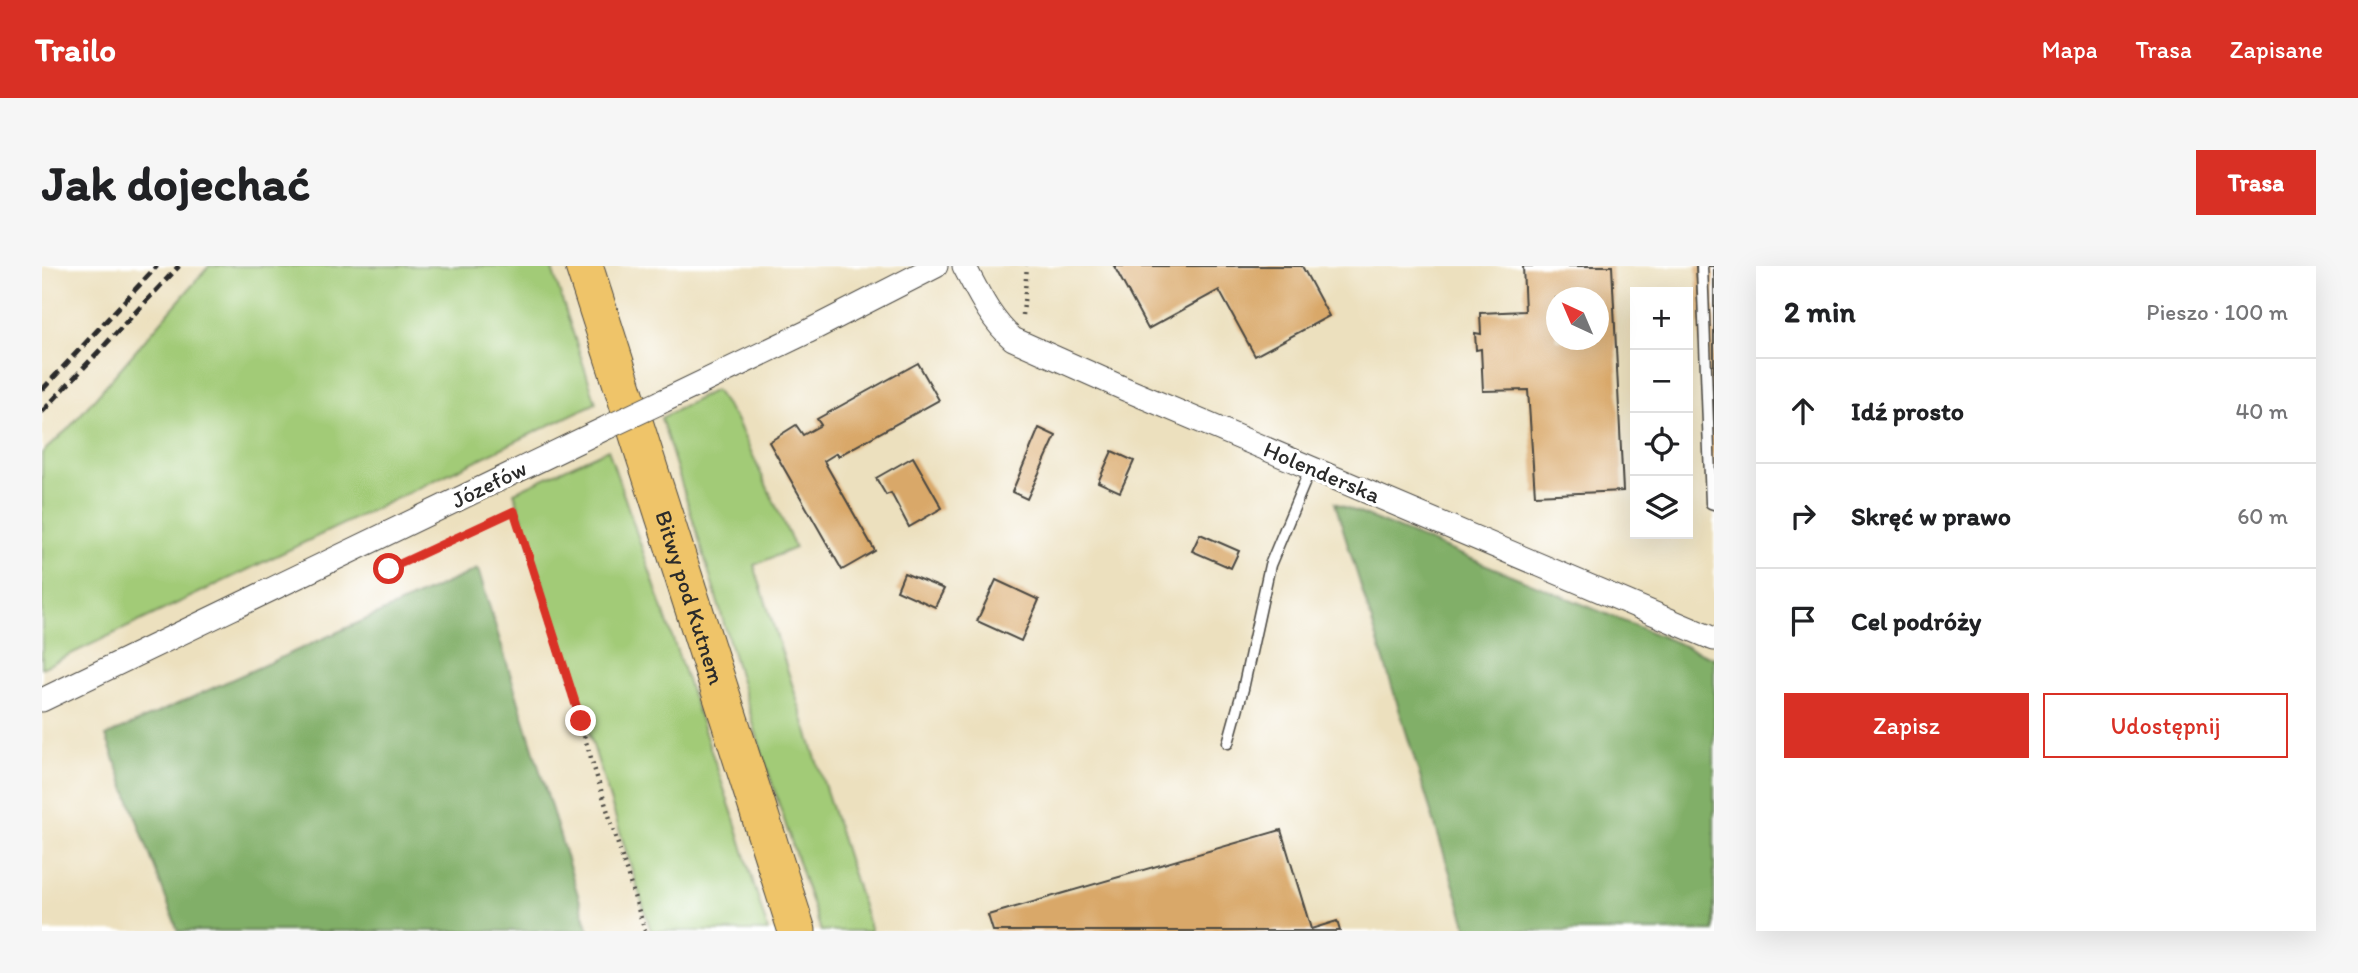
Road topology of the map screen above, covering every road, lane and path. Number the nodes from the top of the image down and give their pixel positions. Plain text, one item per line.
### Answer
1 (584, 266) edge
2 (936, 266) edge
3 (964, 266) edge
4 (1027, 266) edge
5 (1702, 266) edge
6 (1013, 339) junction
7 (1311, 467) junction
8 (1714, 504) edge
9 (372, 540) junction
10 (1714, 639) edge
11 (42, 700) edge
12 (1228, 743) dead end
13 (645, 931) edge
14 (797, 931) edge

1 - 14 main road, Bitwy pod Kutnem
2 - 9 street, Józefów, bridge
3 - 6 street, Holenderska
4 - 6 path
5 - 8 lane
6 - 7 street, Holenderska
7 - 10 street, Holenderska
7 - 12 lane
9 - 11 street, Józefów
9 - 13 path

